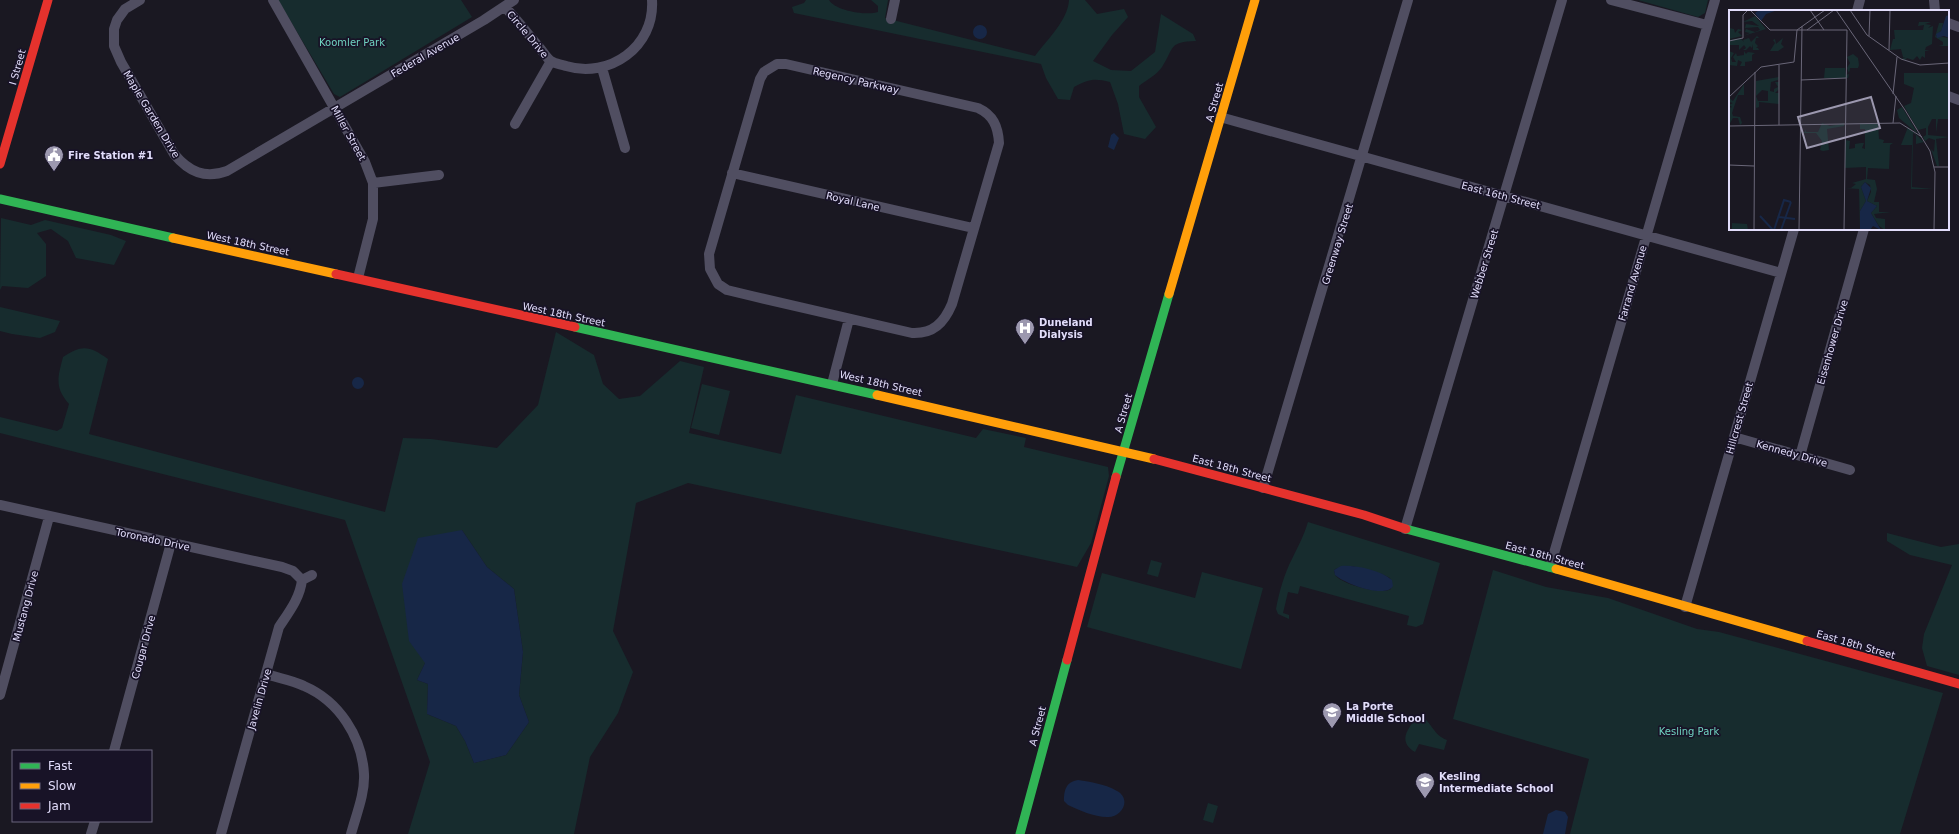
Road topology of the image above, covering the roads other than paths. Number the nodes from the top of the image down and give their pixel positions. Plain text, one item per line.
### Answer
1 (48, 0) edge
2 (140, 0) edge
3 (273, 0) edge
4 (514, 0) edge
5 (652, 0) edge
6 (895, 0) edge
7 (1255, 0) edge
8 (1408, 0) edge
9 (1562, 0) edge
10 (1611, 0) edge
11 (1715, 0) edge
12 (1860, 0) edge
13 (1934, 0) edge
14 (506, 7) junction
15 (1857, 10) edge
16 (1935, 10) edge
17 (891, 19) dead end
18 (1949, 23) edge
19 (1707, 25) junction
20 (1959, 27) edge
21 (551, 61) junction
22 (602, 68) junction
23 (1949, 96) edge
24 (1959, 100) edge
25 (334, 108) junction
26 (1220, 118) junction
27 (515, 124) dead end
28 (625, 148) dead end
29 (1363, 157) junction
30 (0, 164) edge
31 (732, 173) junction
32 (438, 175) dead end
33 (373, 183) junction
34 (1504, 196) junction
35 (0, 199) edge
36 (973, 228) junction
37 (1794, 230) edge
38 (1864, 230) edge
39 (1646, 235) junction
40 (1780, 273) junction
41 (358, 278) junction
42 (849, 319) junction
43 (832, 384) junction
44 (1734, 437) junction
45 (1123, 451) junction
46 (1800, 456) junction
47 (1850, 470) dead end
48 (1263, 488) junction
49 (0, 505) edge
50 (49, 517) junction
51 (1405, 528) junction
52 (171, 543) junction
53 (1550, 567) junction
54 (312, 575) dead end
55 (302, 580) junction
56 (1685, 607) junction
57 (266, 674) junction
58 (1959, 684) edge
59 (0, 695) edge
60 (114, 750) edge
61 (95, 822) edge
62 (91, 834) edge
63 (221, 834) edge
64 (351, 834) edge
65 (1020, 834) edge

1 - 30 street, I Street
2 - 25 street, Maple Garden Drive
3 - 25 street, Miller Street
4 - 14 street, Federal Avenue
5 - 22 street, Circle Drive
6 - 17 street
7 - 26 street, A Street
8 - 29 street, Greenway Street
9 - 34 street, Webber Street
10 - 19 street
11 - 19 street, Farrand Avenue
12 - 15 street
13 - 16 street
14 - 21 street, Circle Drive
14 - 25 street, Federal Avenue
18 - 20 street
19 - 39 street, Farrand Avenue
21 - 22 street, Circle Drive
21 - 27 street
22 - 28 street
23 - 24 street
25 - 33 street, Miller Street
26 - 29 street, East 16th Street
26 - 45 street, A Street
29 - 34 street, East 16th Street
29 - 48 street, Greenway Street
31 - 36 street, Royal Lane
31 - 36 street, Regency Parkway
31 - 42 street, Regency Parkway
32 - 33 street
33 - 41 street, Miller Street
34 - 39 street, East 16th Street
34 - 51 street, Webber Street
35 - 41 street, West 18th Street
36 - 42 street, Regency Parkway
37 - 40 street, Hillcrest Street
38 - 46 street, Eisenhower Drive
39 - 40 street, East 16th Street
39 - 53 street, Farrand Avenue
40 - 44 street, Hillcrest Street
41 - 43 street, West 18th Street
42 - 43 street
43 - 45 street, West 18th Street
44 - 46 street, Kennedy Drive
44 - 56 street, Hillcrest Street
45 - 48 street, East 18th Street
45 - 65 street, A Street
46 - 47 street, Kennedy Drive
48 - 51 street, East 18th Street
49 - 50 street, Toronado Drive
50 - 52 street, Toronado Drive
50 - 59 street, Mustang Drive
51 - 53 street, East 18th Street
52 - 55 street, Toronado Drive
52 - 60 street, Cougar Drive
53 - 56 street, East 18th Street
54 - 55 street
55 - 57 street, Javelin Drive
56 - 58 street, East 18th Street
57 - 63 street, Javelin Drive
57 - 64 street
61 - 62 street

